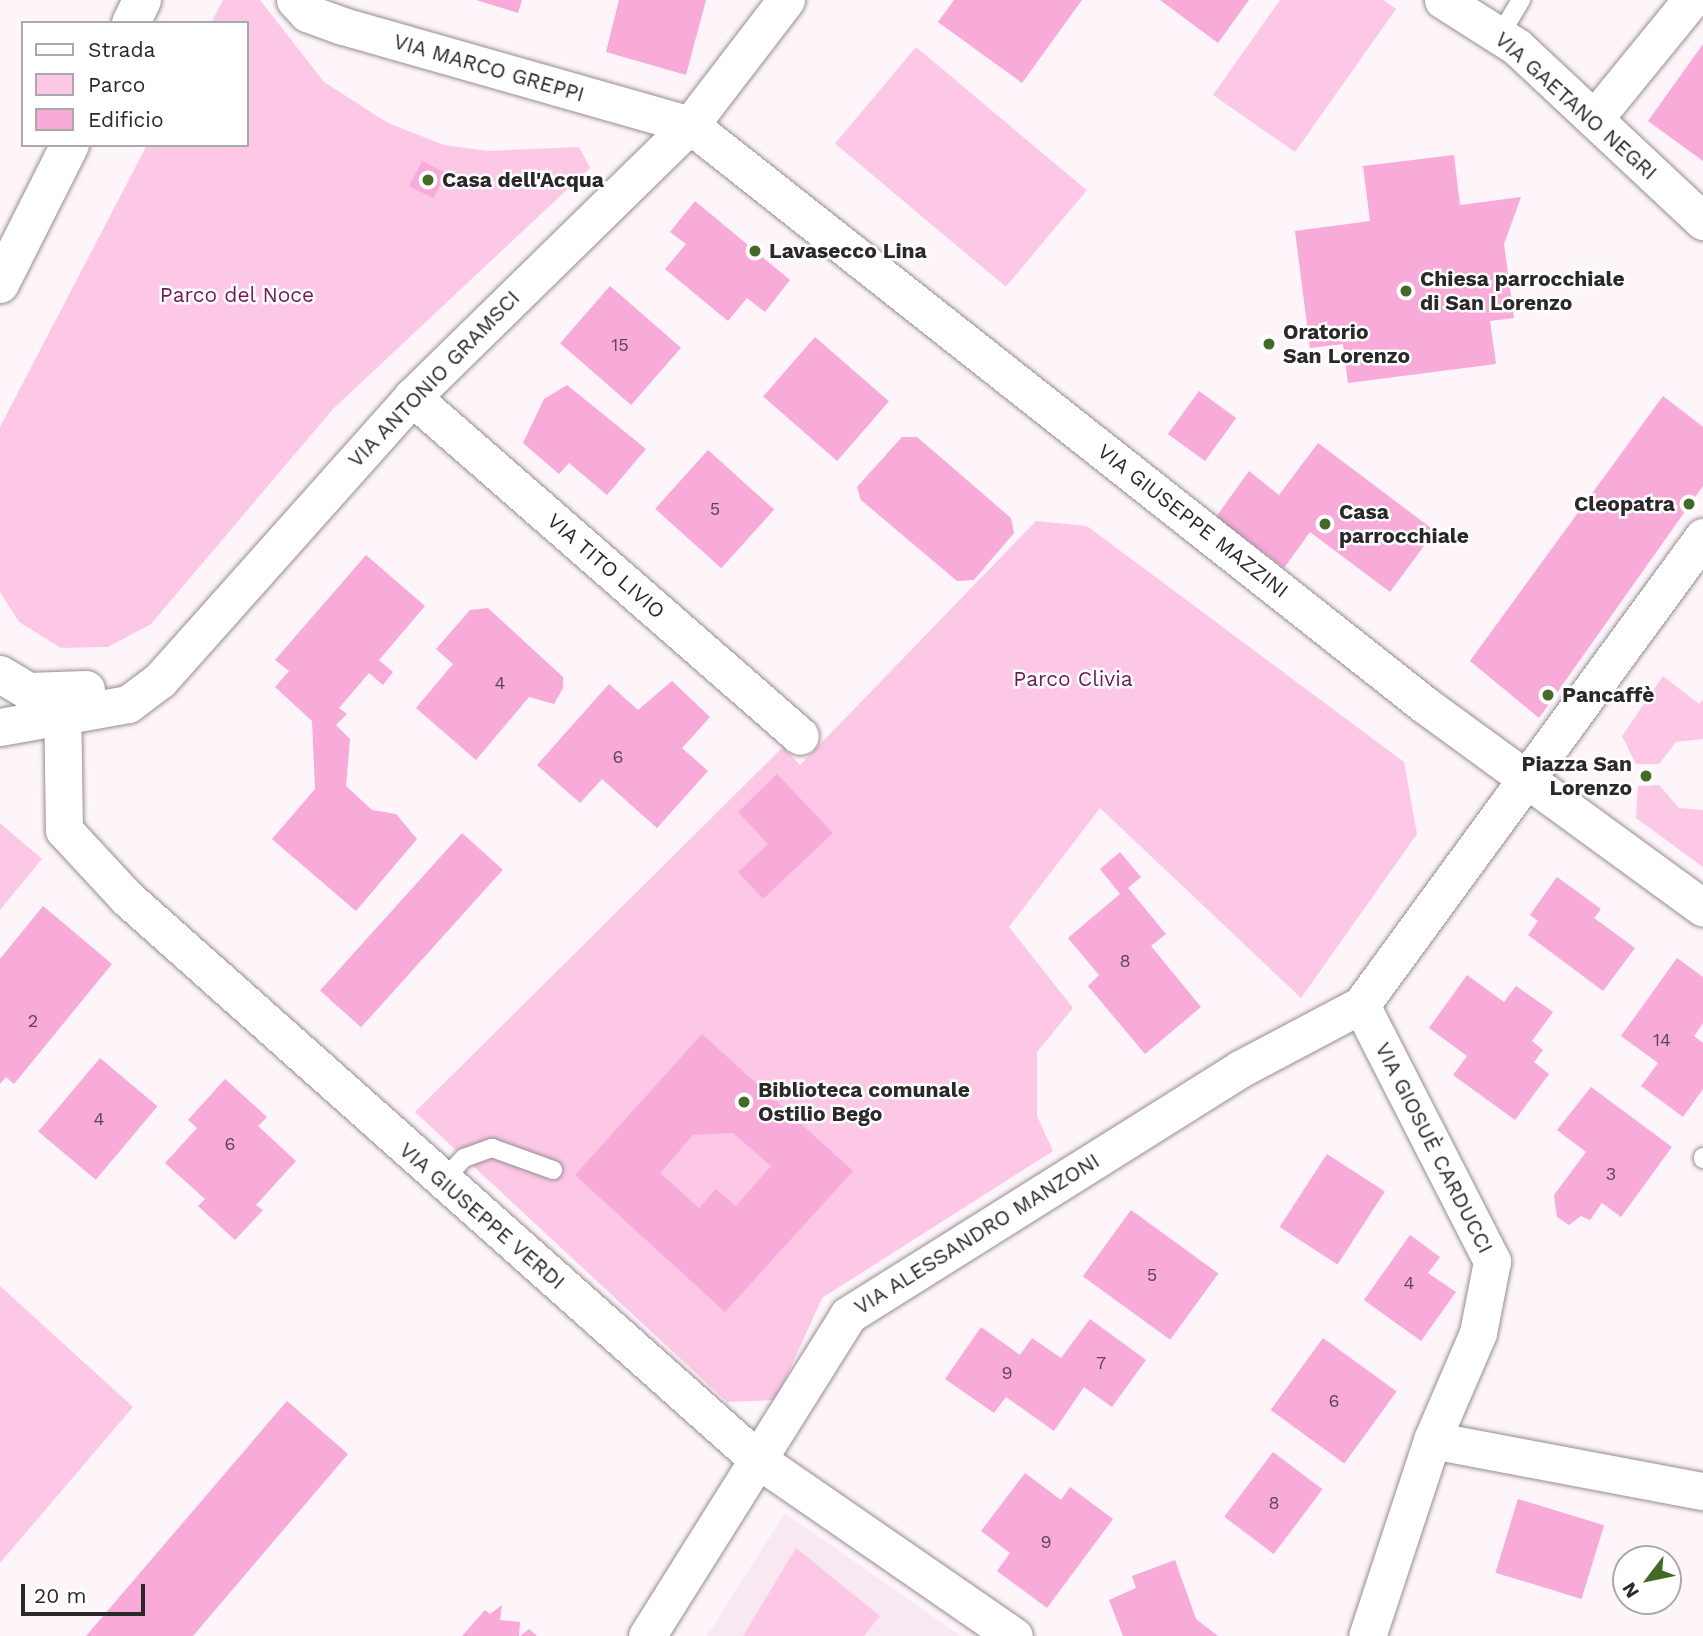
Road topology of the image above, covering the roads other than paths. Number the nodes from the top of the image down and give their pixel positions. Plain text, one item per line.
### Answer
1 (142, 0) edge
2 (295, 0) edge
3 (786, 0) edge
4 (1443, 0) edge
5 (1521, 0) edge
6 (1691, 0) edge
7 (132, 21) edge
8 (1500, 35) junction
9 (1594, 120) junction
10 (690, 125) junction
11 (68, 147) edge
12 (1703, 221) edge
13 (0, 284) edge
14 (412, 397) junction
15 (1703, 537) edge
16 (0, 674) edge
17 (60, 706) junction
18 (0, 727) edge
19 (800, 736) dead end
20 (1527, 782) junction
21 (1703, 908) edge
22 (1361, 1004) junction
23 (553, 1170) dead end
24 (443, 1181) junction
25 (1433, 1440) junction
26 (757, 1459) junction
27 (1703, 1491) edge
28 (647, 1636) edge
29 (1013, 1636) edge
30 (1367, 1636) edge

1 - 7 main road
2 - 10 street, VIA MARCO GREPPI
3 - 10 street, VIA ANTONIO GRAMSCI
4 - 8 street, VIA GAETANO NEGRI
5 - 8 lane
6 - 9 street
8 - 9 street, VIA GAETANO NEGRI
9 - 12 street, VIA GAETANO NEGRI
10 - 14 street, VIA ANTONIO GRAMSCI
10 - 20 street, VIA GIUSEPPE MAZZINI
11 - 13 main road
14 - 17 street, VIA ANTONIO GRAMSCI
14 - 19 street, VIA TITO LIVIO
15 - 20 street
16 - 17 street
17 - 18 street
17 - 24 street, VIA GIUSEPPE VERDI
20 - 21 street, VIA GIUSEPPE MAZZINI
20 - 22 street
22 - 25 street, VIA GIOSUÈ CARDUCCI
22 - 26 street, VIA ALESSANDRO MANZONI
23 - 24 lane
24 - 26 street, VIA GIUSEPPE VERDI
25 - 27 street
25 - 30 street, VIA GIOSUÈ CARDUCCI
26 - 28 street, VIA ALESSANDRO MANZONI
26 - 29 street, VIA GIUSEPPE VERDI

